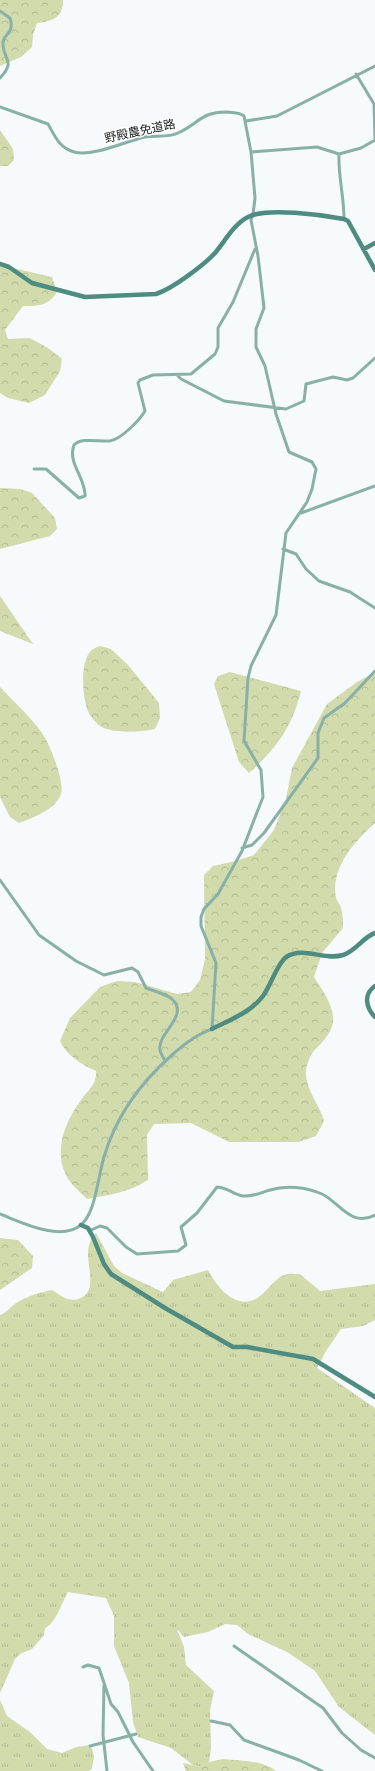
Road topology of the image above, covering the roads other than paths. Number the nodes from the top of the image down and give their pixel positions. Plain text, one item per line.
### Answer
1 (0, 11) edge
2 (375, 66) edge
3 (356, 74) junction
4 (0, 78) edge
5 (374, 100) edge
6 (0, 107) edge
7 (246, 121) junction
8 (375, 140) edge
9 (251, 152) junction
10 (339, 154) junction
11 (253, 214) junction
12 (344, 219) junction
13 (375, 243) edge
14 (255, 248) junction
15 (364, 250) junction
16 (0, 264) edge
17 (375, 270) edge
18 (375, 358) edge
19 (178, 376) junction
20 (275, 408) junction
21 (34, 469) dead end
22 (375, 486) edge
23 (301, 513) junction
24 (283, 549) junction
25 (375, 608) edge
26 (375, 670) edge
27 (242, 848) junction
28 (0, 880) edge
29 (375, 933) edge
30 (375, 986) edge
31 (375, 1017) edge
32 (212, 1029) junction
33 (165, 1061) junction
34 (0, 1214) edge
35 (375, 1215) edge
36 (81, 1225) junction
37 (89, 1231) junction
38 (375, 1396) edge
39 (234, 1646) dead end
40 (83, 1667) dead end
41 (104, 1681) junction
42 (211, 1721) dead end
43 (136, 1734) dead end
44 (90, 1746) dead end
45 (375, 1758) edge
46 (107, 1771) edge
47 (153, 1771) edge
48 (322, 1771) edge

1 - 4 street
2 - 3 street
3 - 5 street
3 - 7 street
5 - 8 street
6 - 7 street, 野殿農免道路
7 - 9 street
8 - 10 street
9 - 10 street
9 - 11 street
10 - 12 street
11 - 12 street
11 - 14 street
11 - 16 street
12 - 15 street
13 - 15 street
14 - 19 street
14 - 20 street
15 - 17 street
18 - 20 street
19 - 20 street
19 - 21 street
20 - 23 street
22 - 23 street
23 - 24 street
24 - 25 street
24 - 27 street
26 - 27 street
27 - 32 street
28 - 33 street
29 - 32 street
30 - 31 street
32 - 33 street
33 - 36 street
34 - 36 street
35 - 37 street
36 - 37 street
37 - 38 street
39 - 45 street
40 - 41 street
41 - 46 street
41 - 47 street
42 - 48 street
43 - 44 street, bridge

